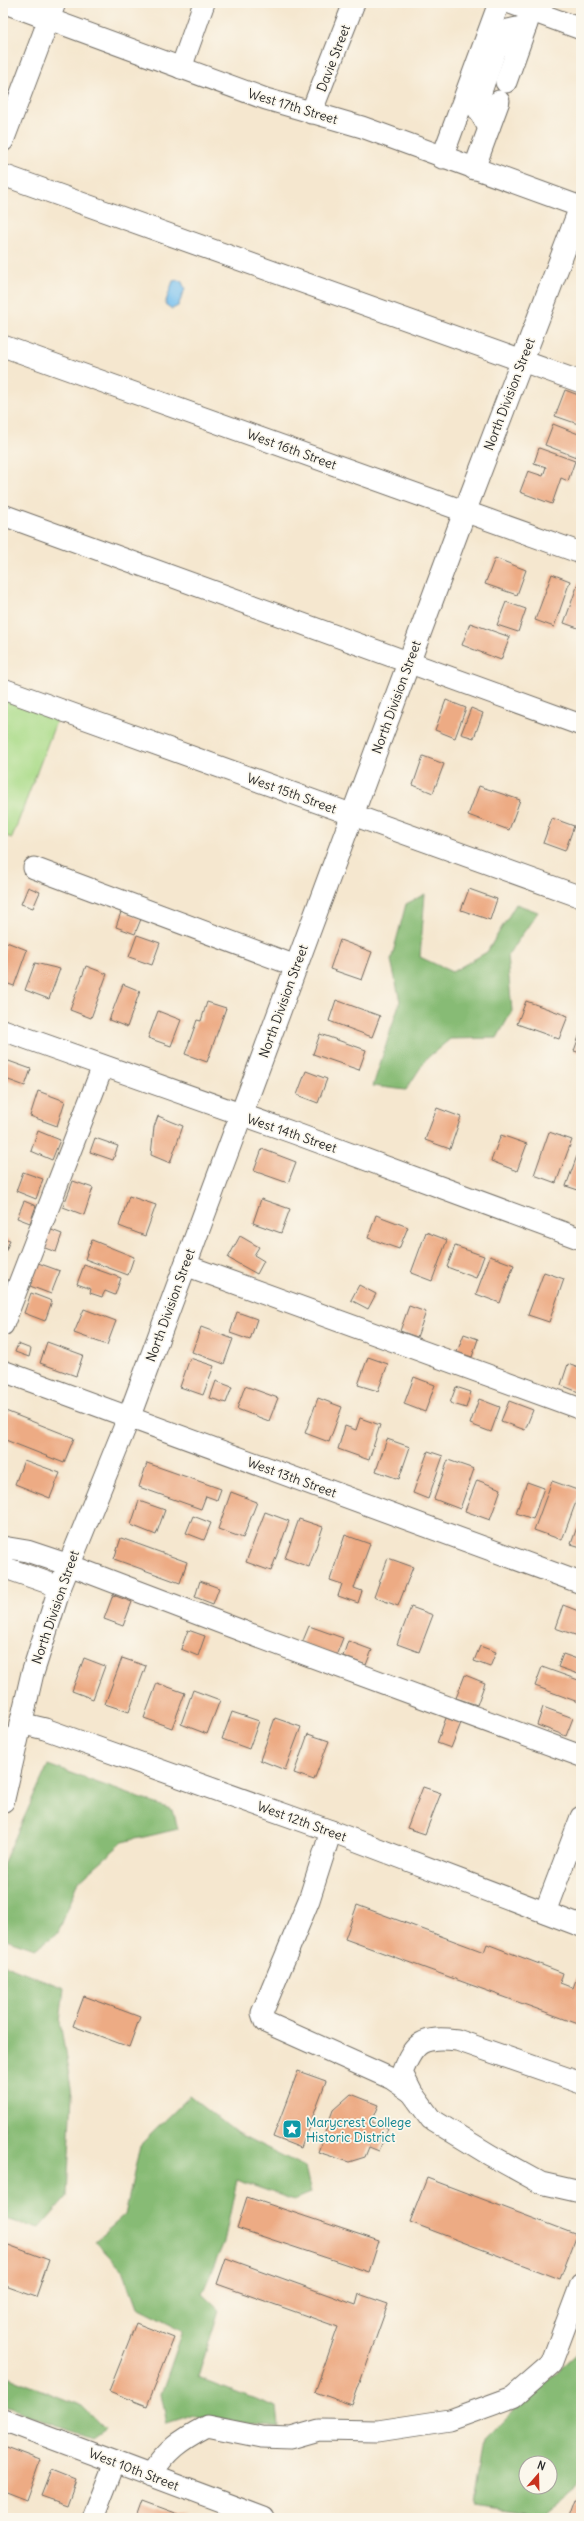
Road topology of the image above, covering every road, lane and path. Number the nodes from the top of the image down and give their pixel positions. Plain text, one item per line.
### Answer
1 (5, 3) edge
2 (204, 3) edge
3 (354, 3) edge
4 (499, 3) edge
5 (510, 3) edge
6 (52, 11) edge
7 (529, 19) junction
8 (581, 29) edge
9 (181, 68) junction
10 (311, 112) junction
11 (489, 128) junction
12 (3, 141) edge
13 (442, 158) junction
14 (474, 169) junction
15 (3, 174) edge
16 (581, 207) edge
17 (3, 346) edge
18 (521, 360) junction
19 (581, 382) edge
20 (465, 511) junction
21 (3, 516) edge
22 (581, 553) edge
23 (409, 662) junction
24 (3, 689) edge
25 (581, 725) edge
26 (352, 815) junction
27 (34, 868) dead end
28 (581, 897) edge
29 (296, 966) junction
30 (3, 1030) edge
31 (103, 1066) junction
32 (240, 1115) junction
33 (581, 1239) edge
34 (185, 1265) junction
35 (3, 1325) edge
36 (3, 1371) edge
37 (581, 1410) edge
38 (129, 1417) junction
39 (3, 1547) edge
40 (69, 1565) junction
41 (3, 1567) edge
42 (581, 1583) edge
43 (60, 1587) junction
44 (20, 1723) junction
45 (581, 1756) edge
46 (3, 1801) edge
47 (581, 1817) edge
48 (331, 1832) junction
49 (545, 1912) junction
50 (581, 1926) edge
51 (581, 2084) edge
52 (412, 2093) junction
53 (581, 2189) edge
54 (581, 2284) edge
55 (3, 2420) edge
56 (114, 2462) junction
57 (150, 2475) junction
58 (93, 2518) edge
59 (264, 2518) edge

1 - 6 street, West 17th Street
2 - 9 street
3 - 10 street, Davie Street
4 - 13 street
5 - 7 street
6 - 9 street, West 17th Street
6 - 12 street
7 - 8 street
7 - 11 street
7 - 11 street
9 - 10 street, West 17th Street
10 - 13 street, West 17th Street
11 - 14 street
13 - 14 street, West 17th Street
14 - 16 street, West 17th Street
15 - 18 street
16 - 18 main road, North Division Street
17 - 20 street, West 16th Street
18 - 19 street
18 - 20 main road, North Division Street
20 - 22 street, West 16th Street
20 - 23 main road, North Division Street
21 - 23 street
23 - 25 street
23 - 26 main road, North Division Street
24 - 26 street, West 15th Street
26 - 28 street, West 15th Street
26 - 29 main road, North Division Street
27 - 29 street
29 - 32 main road, North Division Street
30 - 31 street, West 14th Street
31 - 32 street, West 14th Street
31 - 35 street
32 - 33 street, West 14th Street
32 - 34 main road, North Division Street
34 - 37 street
34 - 38 main road, North Division Street
36 - 38 street, West 13th Street
38 - 40 main road, North Division Street
38 - 42 street, West 13th Street
39 - 40 street
40 - 43 main road, North Division Street
40 - 45 street
41 - 43 street
43 - 44 main road, North Division Street
44 - 46 main road, North Division Street
44 - 48 street, West 12th Street
47 - 49 street
48 - 49 street, West 12th Street
48 - 52 street
49 - 50 street, West 12th Street
51 - 52 street
52 - 53 street
54 - 57 street
55 - 56 street, West 10th Street
56 - 57 street, West 10th Street
56 - 58 street
57 - 59 street, West 10th Street

